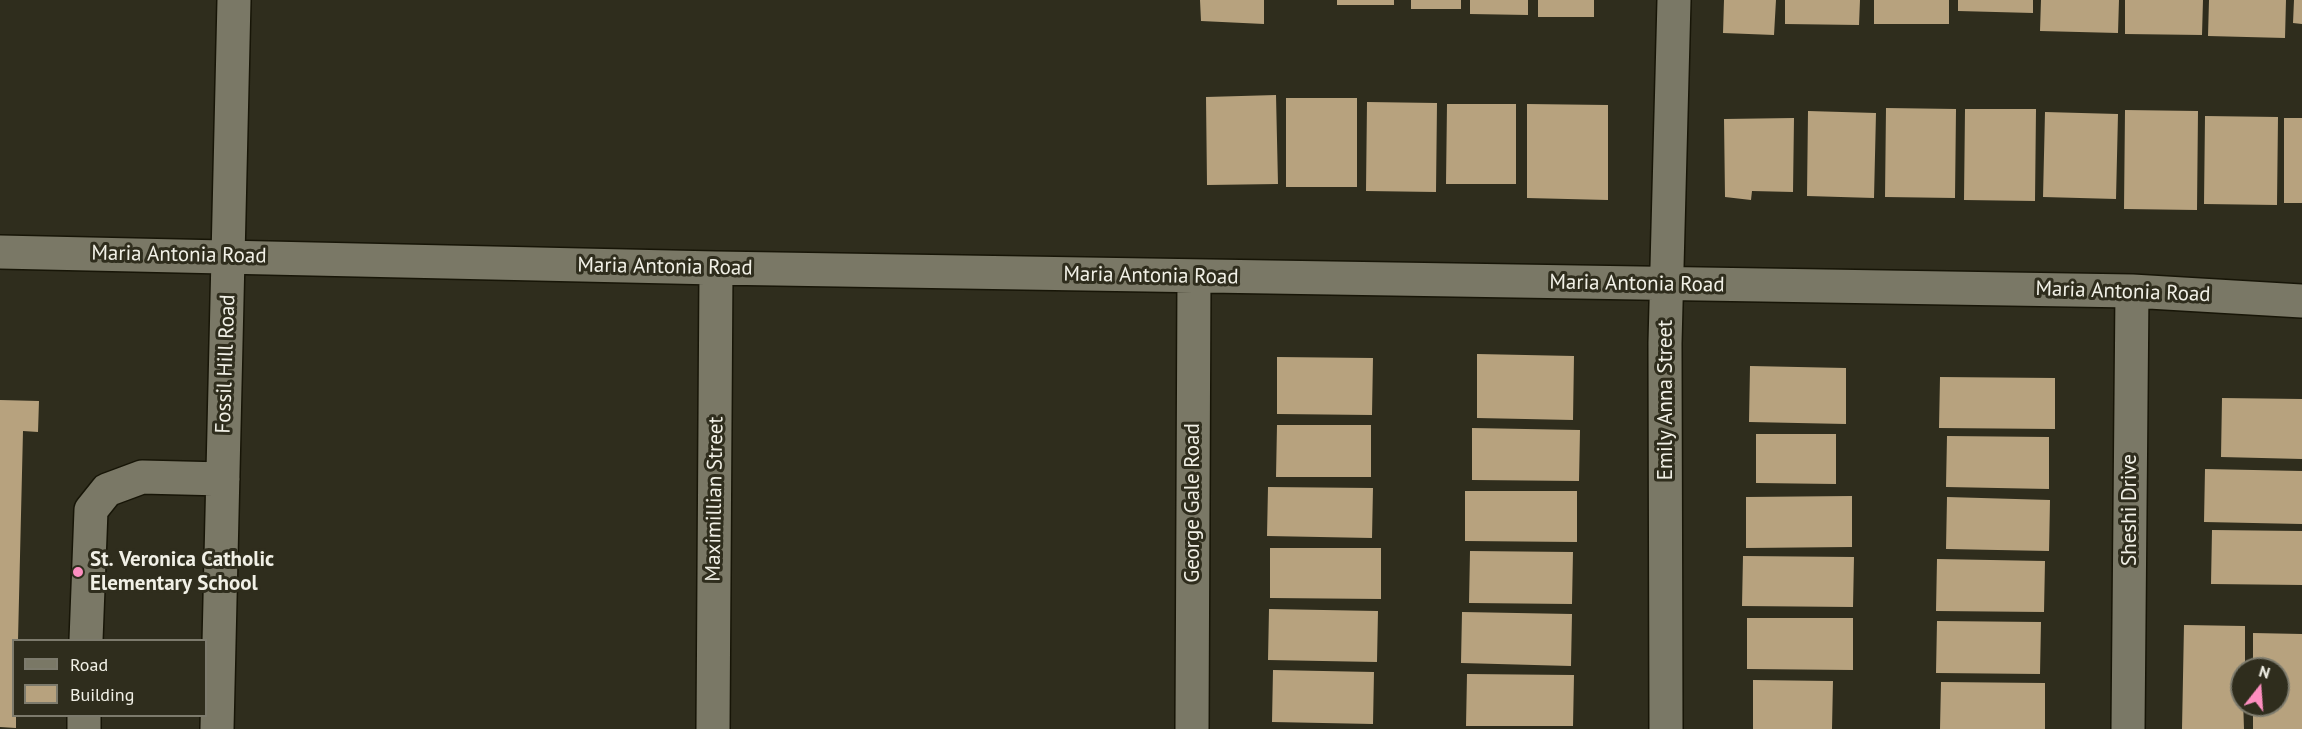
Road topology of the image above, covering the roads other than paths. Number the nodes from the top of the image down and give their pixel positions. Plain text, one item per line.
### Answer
1 (234, 0) edge
2 (1674, 0) edge
3 (0, 252) edge
4 (228, 257) junction
5 (716, 268) junction
6 (1194, 276) junction
7 (1667, 285) junction
8 (2132, 291) junction
9 (2302, 301) edge
10 (223, 479) junction
11 (86, 639) edge
12 (217, 729) edge
13 (713, 729) edge
14 (1192, 729) edge
15 (1666, 729) edge
16 (2128, 729) edge

1 - 4 street, Fossil Hill Road
2 - 7 street, Emily Anna Street
3 - 4 street, Maria Antonia Road
4 - 5 street, Maria Antonia Road
4 - 10 street, Fossil Hill Road
5 - 6 street, Maria Antonia Road
5 - 13 street, Maximillian Street
6 - 7 street, Maria Antonia Road
6 - 14 street, George Gale Road
7 - 8 street, Maria Antonia Road
7 - 15 street, Emily Anna Street
8 - 9 street, Maria Antonia Road
8 - 16 street, Sheshi Drive
10 - 11 street
10 - 12 street, Fossil Hill Road

